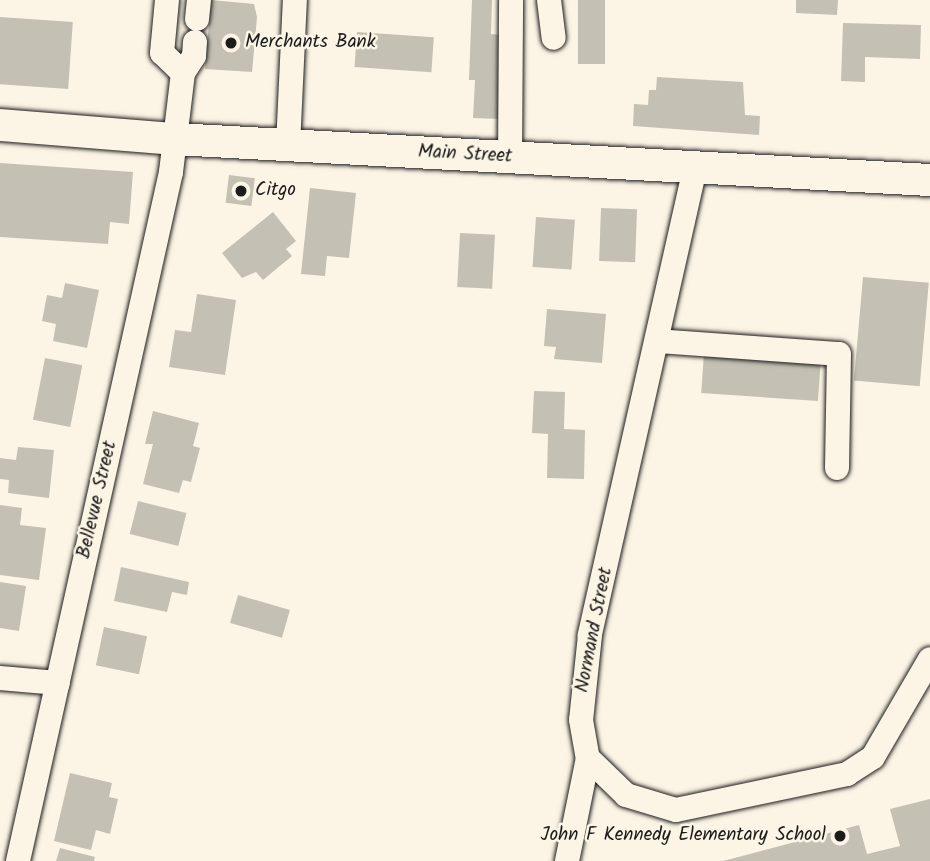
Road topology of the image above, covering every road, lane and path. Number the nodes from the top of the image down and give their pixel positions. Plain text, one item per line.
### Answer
1 (167, 0) edge
2 (295, 0) edge
3 (511, 0) edge
4 (549, 0) edge
5 (197, 20) edge
6 (554, 38) dead end
7 (183, 73) junction
8 (0, 125) edge
9 (175, 139) junction
10 (288, 145) junction
11 (510, 157) junction
12 (695, 167) junction
13 (930, 180) edge
14 (657, 341) junction
15 (837, 468) dead end
16 (930, 659) edge
17 (0, 678) edge
18 (58, 683) junction
19 (588, 758) junction
20 (18, 861) edge
21 (567, 861) edge

1 - 7 street
2 - 10 street
3 - 11 street
4 - 6 street
5 - 7 street, Bellevue Street
7 - 9 street, Bellevue Street
8 - 9 main road, Main Street
9 - 10 main road, Main Street
9 - 18 street, Bellevue Street
10 - 11 main road, Main Street
11 - 12 main road, Main Street
12 - 13 main road, Main Street
12 - 14 street, Normand Street
14 - 15 street
14 - 19 street, Normand Street
16 - 19 street
17 - 18 street
18 - 20 street, Bellevue Street
19 - 21 street

